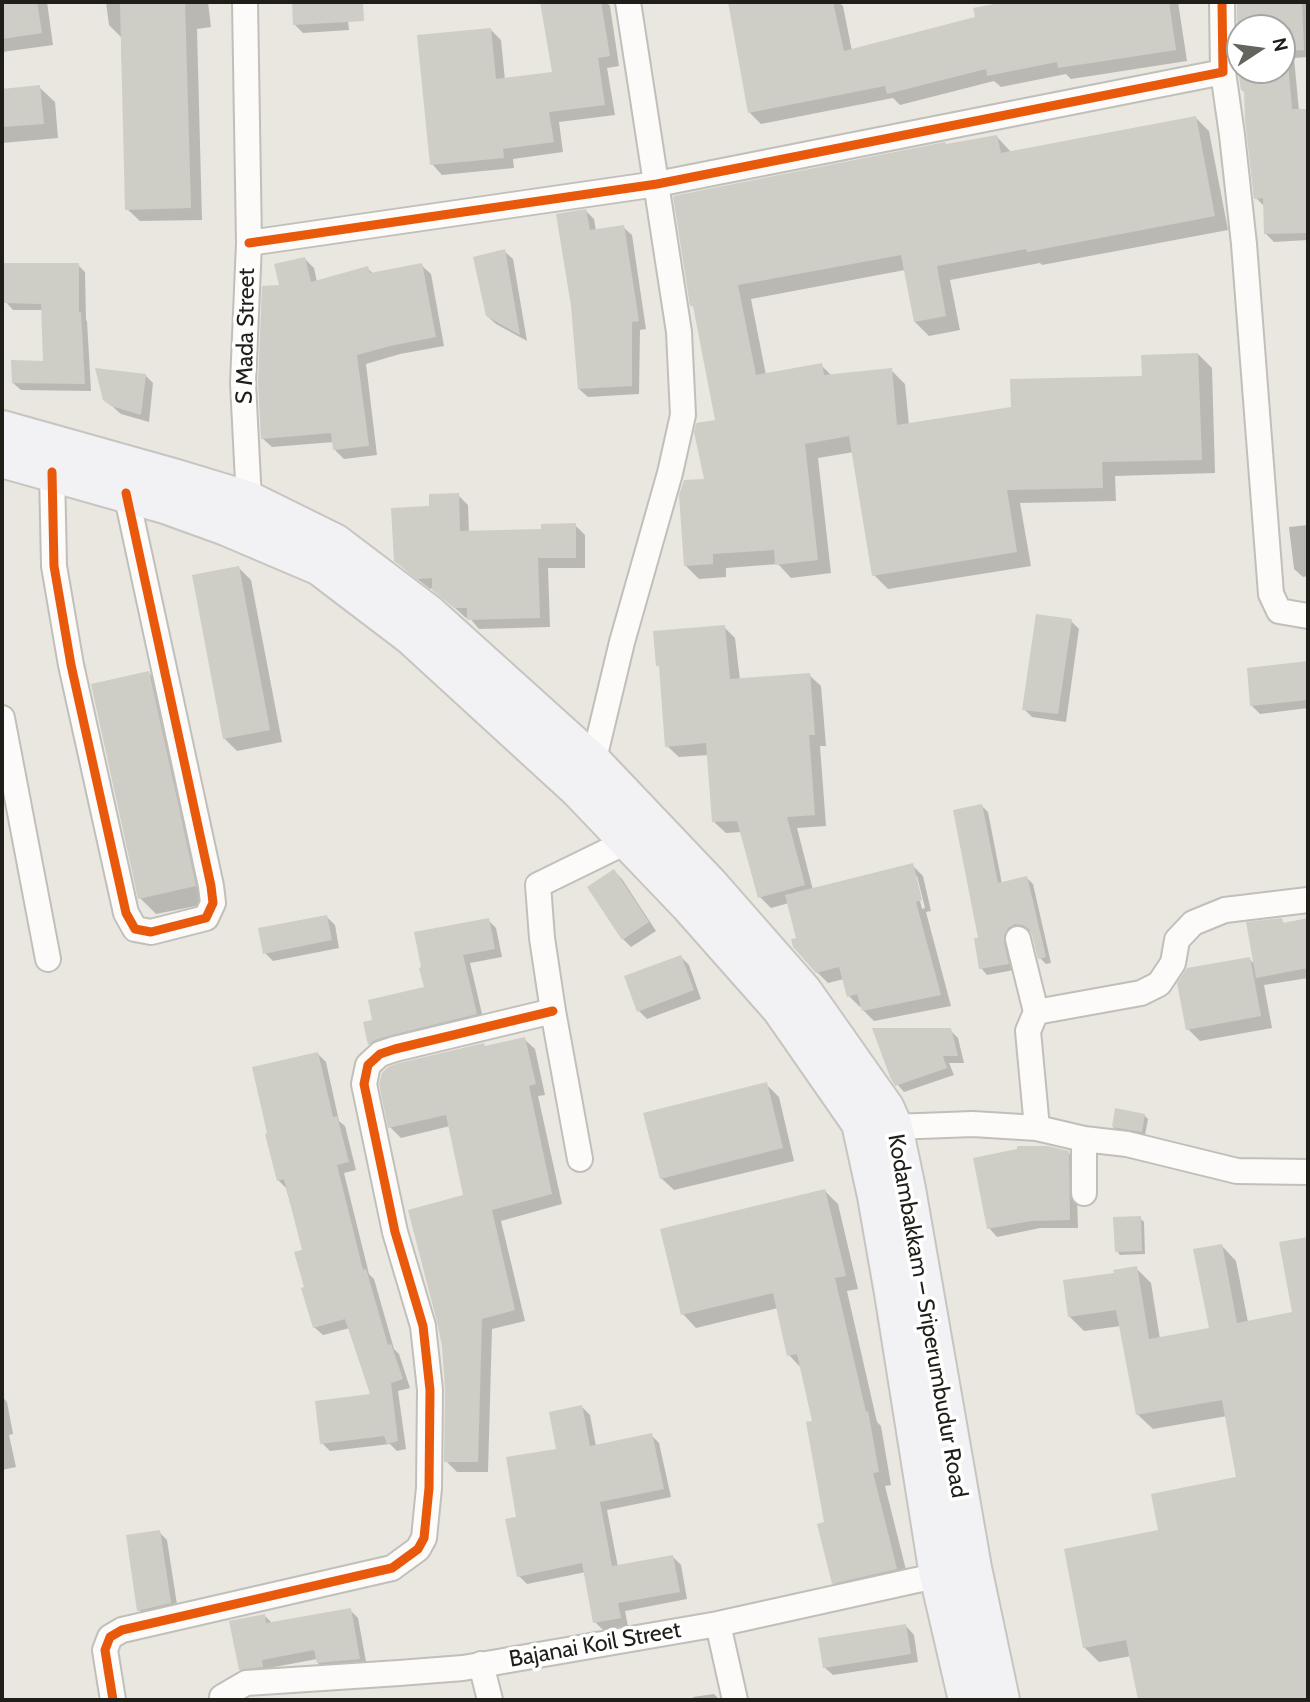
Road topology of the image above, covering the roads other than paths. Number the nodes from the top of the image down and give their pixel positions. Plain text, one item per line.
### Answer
1 (245, 2) edge
2 (628, 2) edge
3 (1222, 2) edge
4 (1223, 72) junction
5 (657, 184) junction
6 (249, 243) junction
7 (2, 430) edge
8 (2, 458) edge
9 (52, 472) junction
10 (126, 493) junction
11 (240, 515) junction
12 (1308, 616) edge
13 (2, 718) edge
14 (586, 776) junction
15 (628, 841) junction
16 (1308, 900) edge
17 (1018, 939) dead end
18 (48, 959) dead end
19 (553, 1011) junction
20 (1036, 1012) junction
21 (893, 1128) junction
22 (1037, 1128) junction
23 (1084, 1139) junction
24 (580, 1159) dead end
25 (1308, 1172) edge
26 (1084, 1193) dead end
27 (956, 1572) junction
28 (718, 1624) junction
29 (481, 1664) junction
30 (113, 1700) edge
31 (222, 1700) edge
32 (490, 1700) edge
33 (735, 1700) edge
34 (968, 1700) edge
35 (1000, 1700) edge

1 - 6 street, S Mada Street
2 - 5 street
3 - 4 street
4 - 5 street
4 - 12 street
5 - 6 street
5 - 14 street
6 - 11 street, S Mada Street
7 - 11 main road, Kodambakkam – Sriperumbudur Road
8 - 9 main road, Kodambakkam – Sriperumbudur Road
9 - 10 main road, Kodambakkam – Sriperumbudur Road
9 - 10 street
10 - 11 main road, Kodambakkam – Sriperumbudur Road
11 - 14 main road, Kodambakkam – Sriperumbudur Road
13 - 18 street
14 - 15 main road, Kodambakkam – Sriperumbudur Road
14 - 21 main road, Kodambakkam – Sriperumbudur Road
15 - 19 street
15 - 27 main road, Kodambakkam – Sriperumbudur Road
16 - 20 street
17 - 20 street
19 - 24 street
19 - 30 street
20 - 22 street
21 - 22 street
21 - 27 main road, Kodambakkam – Sriperumbudur Road
22 - 23 street
23 - 25 street
23 - 26 street
27 - 28 street, Bajanai Koil Street
27 - 34 main road, Kodambakkam – Sriperumbudur Road
27 - 35 main road, Kodambakkam – Sriperumbudur Road
28 - 29 street, Bajanai Koil Street
28 - 33 street
29 - 31 street, Bajanai Koil Street
29 - 32 street

